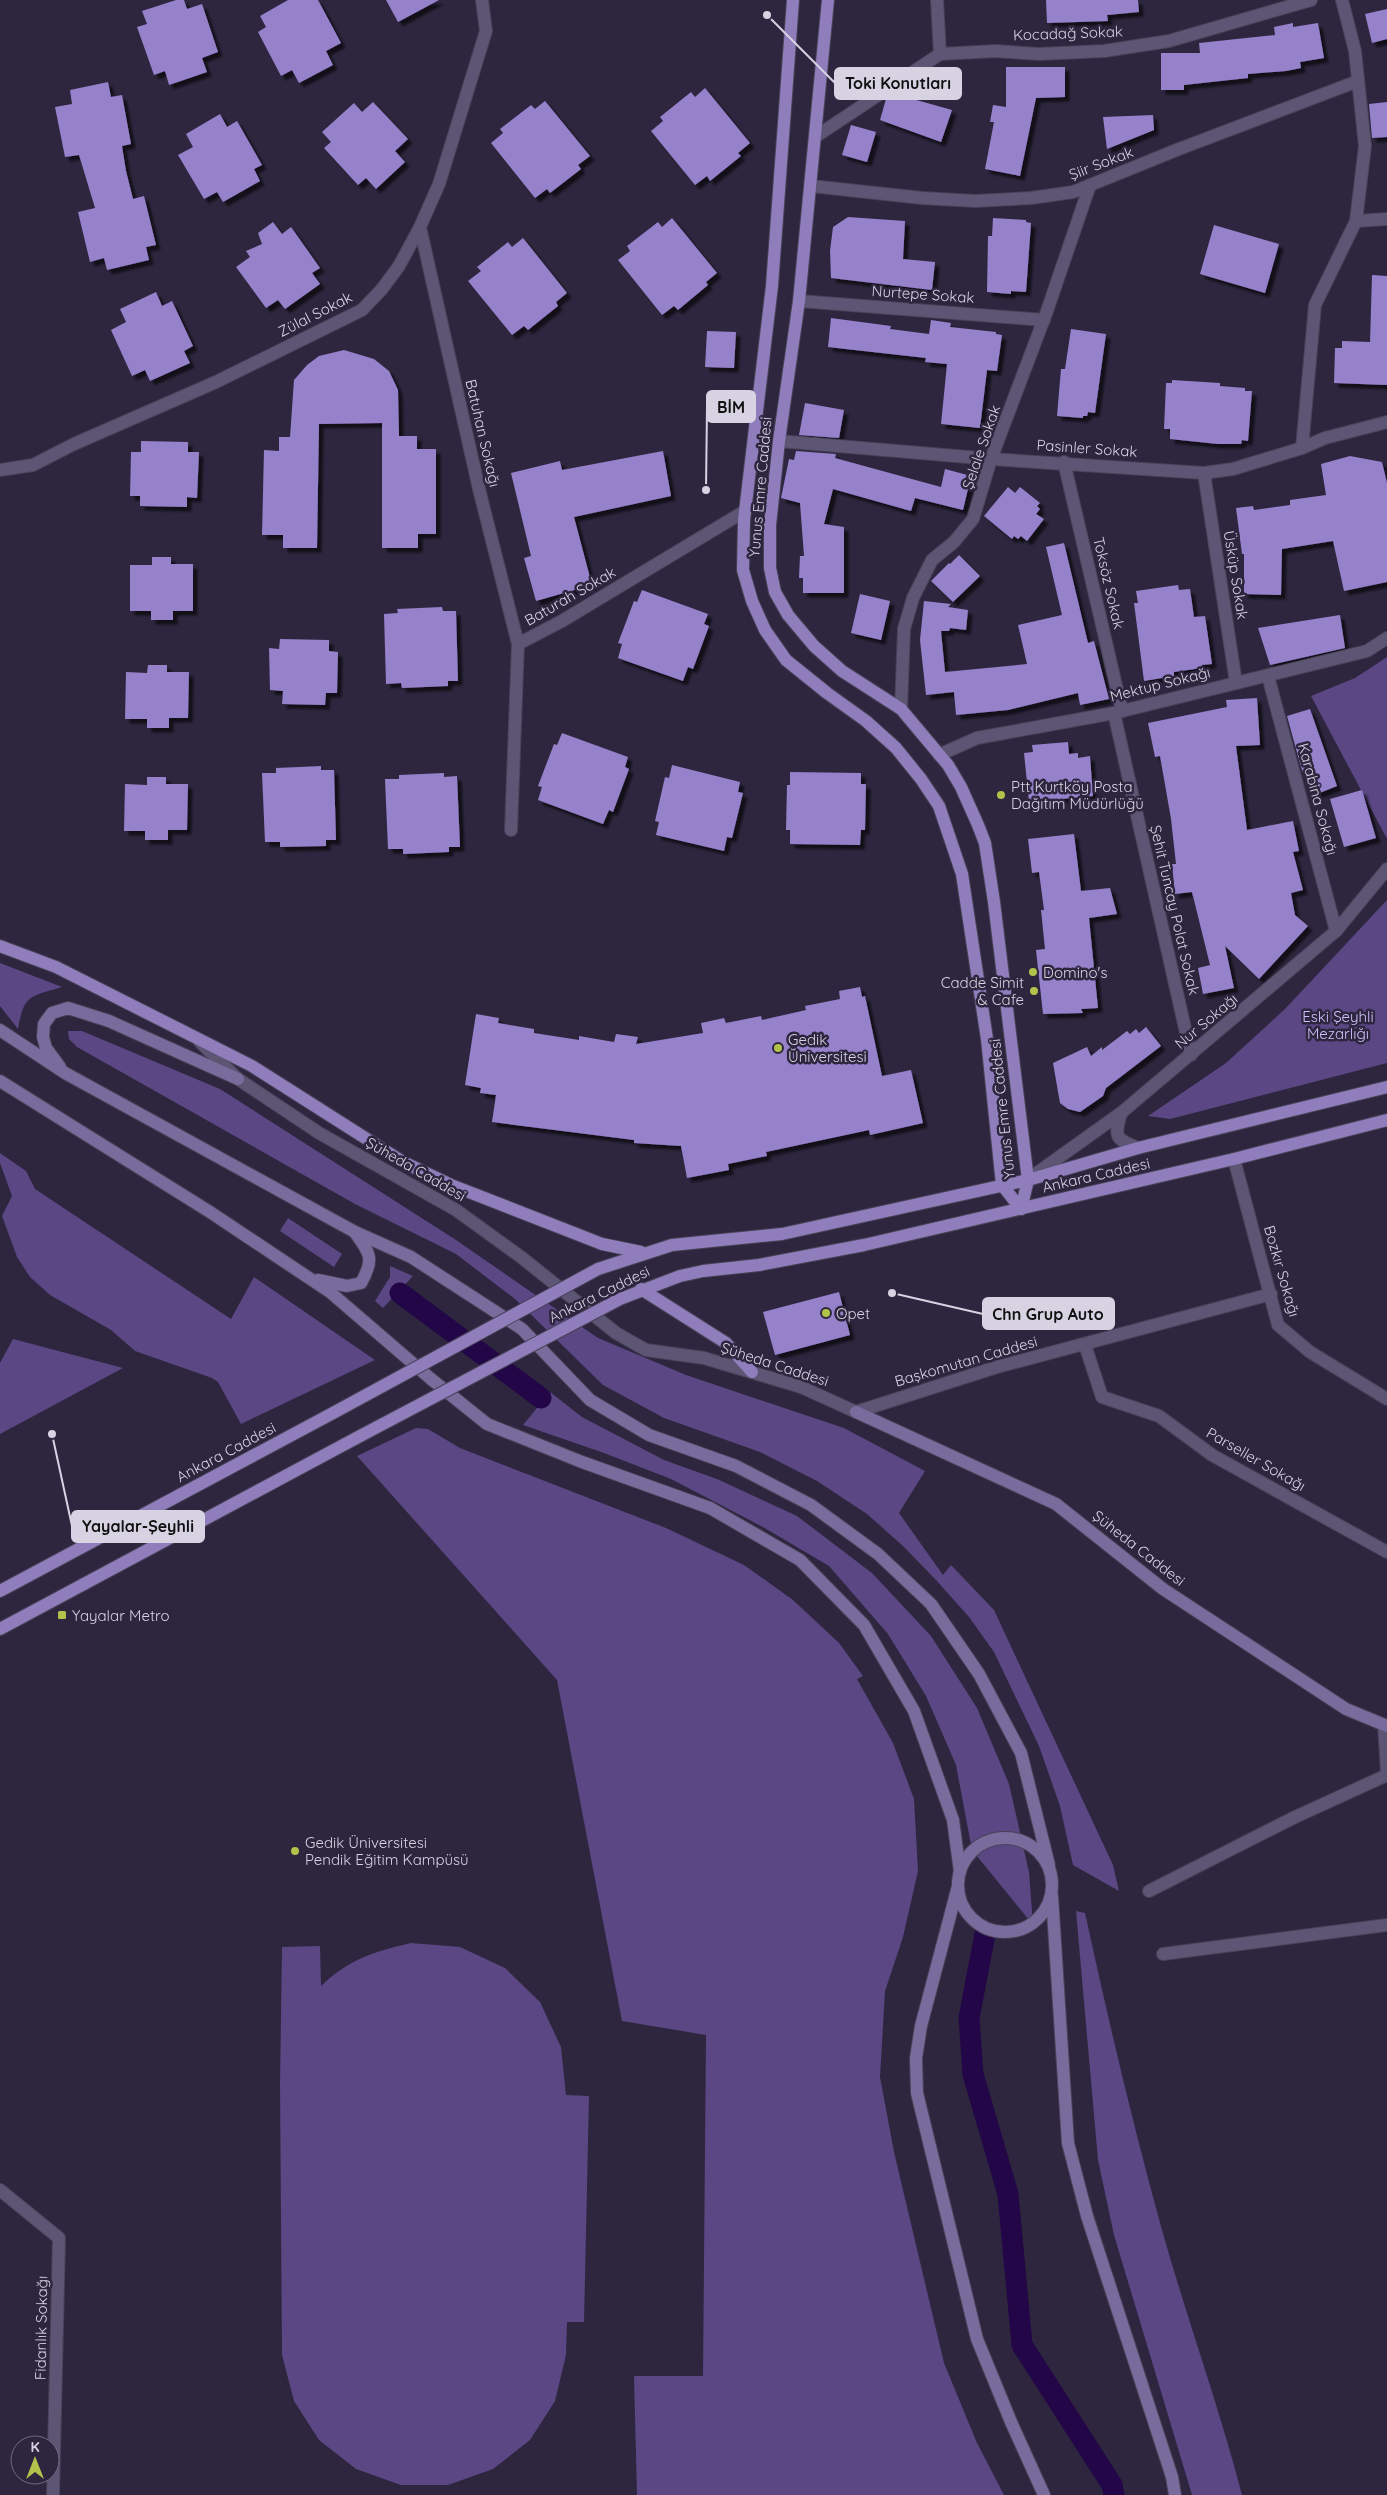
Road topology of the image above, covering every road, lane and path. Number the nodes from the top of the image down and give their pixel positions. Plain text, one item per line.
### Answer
1 (482, 0) edge
2 (793, 0) edge
3 (828, 0) edge
4 (937, 0) edge
5 (1311, 0) edge
6 (1342, 0) edge
7 (940, 54) junction
8 (1358, 81) junction
9 (815, 137) junction
10 (1090, 185) junction
11 (811, 186) junction
12 (1387, 219) edge
13 (1356, 221) junction
14 (420, 227) junction
15 (799, 301) junction
16 (1044, 320) junction
17 (1387, 422) edge
18 (779, 441) junction
19 (1302, 448) junction
20 (991, 459) junction
21 (1064, 462) junction
22 (0, 470) edge
23 (1204, 472) junction
24 (745, 511) junction
25 (1387, 638) edge
26 (518, 644) junction
27 (1268, 676) junction
28 (1236, 682) junction
29 (901, 709) junction
30 (1118, 712) junction
31 (938, 755) junction
32 (511, 830) dead end
33 (1387, 869) edge
34 (1336, 931) junction
35 (0, 946) edge
36 (0, 1030) edge
37 (193, 1035) junction
38 (1191, 1055) junction
39 (65, 1073) junction
40 (238, 1079) junction
41 (0, 1080) edge
42 (1387, 1087) edge
43 (1121, 1113) junction
44 (1387, 1120) edge
45 (1138, 1148) junction
46 (1234, 1159) junction
47 (1028, 1180) junction
48 (1002, 1185) junction
49 (1021, 1209) junction
50 (355, 1232) junction
51 (644, 1253) junction
52 (308, 1277) junction
53 (641, 1289) junction
54 (1271, 1294) junction
55 (1085, 1345) junction
56 (752, 1372) junction
57 (1387, 1399) edge
58 (856, 1412) junction
59 (1387, 1552) edge
60 (0, 1591) edge
61 (0, 1629) edge
62 (1386, 1726) edge
63 (1387, 1774) edge
64 (1049, 1865) junction
65 (960, 1872) junction
66 (958, 1886) junction
67 (1149, 1892) dead end
68 (1052, 1896) junction
69 (1387, 1925) edge
70 (1163, 1954) dead end
71 (0, 2190) edge
72 (53, 2495) edge
73 (1044, 2495) edge
74 (1175, 2495) edge

1 - 14 street, Zülal Sokak
2 - 24 main road, Yunus Emre Caddesi
3 - 9 main road, Yunus Emre Caddesi
4 - 7 street
5 - 7 street, Kocadağ Sokak
6 - 8 street
7 - 9 street
8 - 10 street, Şiir Sokak
8 - 13 street
9 - 11 main road, Yunus Emre Caddesi
10 - 11 street, Şiir Sokak
10 - 16 street, Şelale Sokak
11 - 15 main road, Yunus Emre Caddesi
12 - 13 street
13 - 19 street
14 - 22 street, Zülal Sokak
14 - 26 street, Batuhan Sokağı
15 - 16 street, Nurtepe Sokak
15 - 18 main road, Yunus Emre Caddesi
16 - 20 street, Şelale Sokak
17 - 19 street, Pasinler Sokak
18 - 20 street, Pasinler Sokak
18 - 29 main road, Yunus Emre Caddesi
19 - 23 street, Pasinler Sokak
20 - 21 street, Pasinler Sokak
20 - 29 street, Şelale Sokak
21 - 23 street, Pasinler Sokak
21 - 30 street, Toksöz Sokak
23 - 28 street, Üsküp Sokak
24 - 26 street, Baturah Sokak
24 - 48 main road, Yunus Emre Caddesi
25 - 27 street, Mektup Sokağı
26 - 32 street, Baturah Sokak
27 - 28 street, Mektup Sokağı
27 - 34 street, Karabina Sokağı
28 - 30 street, Mektup Sokağı
29 - 31 main road, Yunus Emre Caddesi
30 - 31 street, Mektup Sokağı
30 - 38 street, Şehit Tuncay Polat Sokak
31 - 47 main road, Yunus Emre Caddesi
33 - 34 street, Nur Sokağı
34 - 38 street, Nur Sokağı
35 - 37 main road
36 - 39 street
37 - 40 street, Şüheda Caddesi
37 - 51 main road
38 - 43 street, Nur Sokağı
39 - 40 street
39 - 50 street
40 - 56 street, Şüheda Caddesi
41 - 52 street
42 - 45 main road, Ankara Caddesi
43 - 45 street
43 - 47 street, Nur Sokağı
44 - 46 main road, Ankara Caddesi
45 - 47 main road, Ankara Caddesi
46 - 49 main road, Ankara Caddesi
46 - 54 street, Bozkır Sokağı
47 - 48 main road, Ankara Caddesi
47 - 49 main road, Yunus Emre Caddesi
48 - 49 main road, Yunus Emre Caddesi
48 - 51 main road, Ankara Caddesi
49 - 53 main road, Ankara Caddesi
50 - 52 street
50 - 64 street
51 - 60 main road, Ankara Caddesi, bridge
52 - 65 street
53 - 56 main road
53 - 61 main road, Ankara Caddesi, bridge
54 - 55 street, Başkomutan Caddesi
54 - 57 street, Bozkır Sokağı
55 - 58 street, Başkomutan Caddesi
55 - 59 street, Parseller Sokağı
56 - 58 street, Şüheda Caddesi
58 - 62 street, Şüheda Caddesi
62 - 63 street
63 - 67 street
64 - 65 street
64 - 68 street
65 - 66 street
66 - 68 street
66 - 73 street
68 - 74 street
69 - 70 street
71 - 72 street, Fidanlık Sokağı

